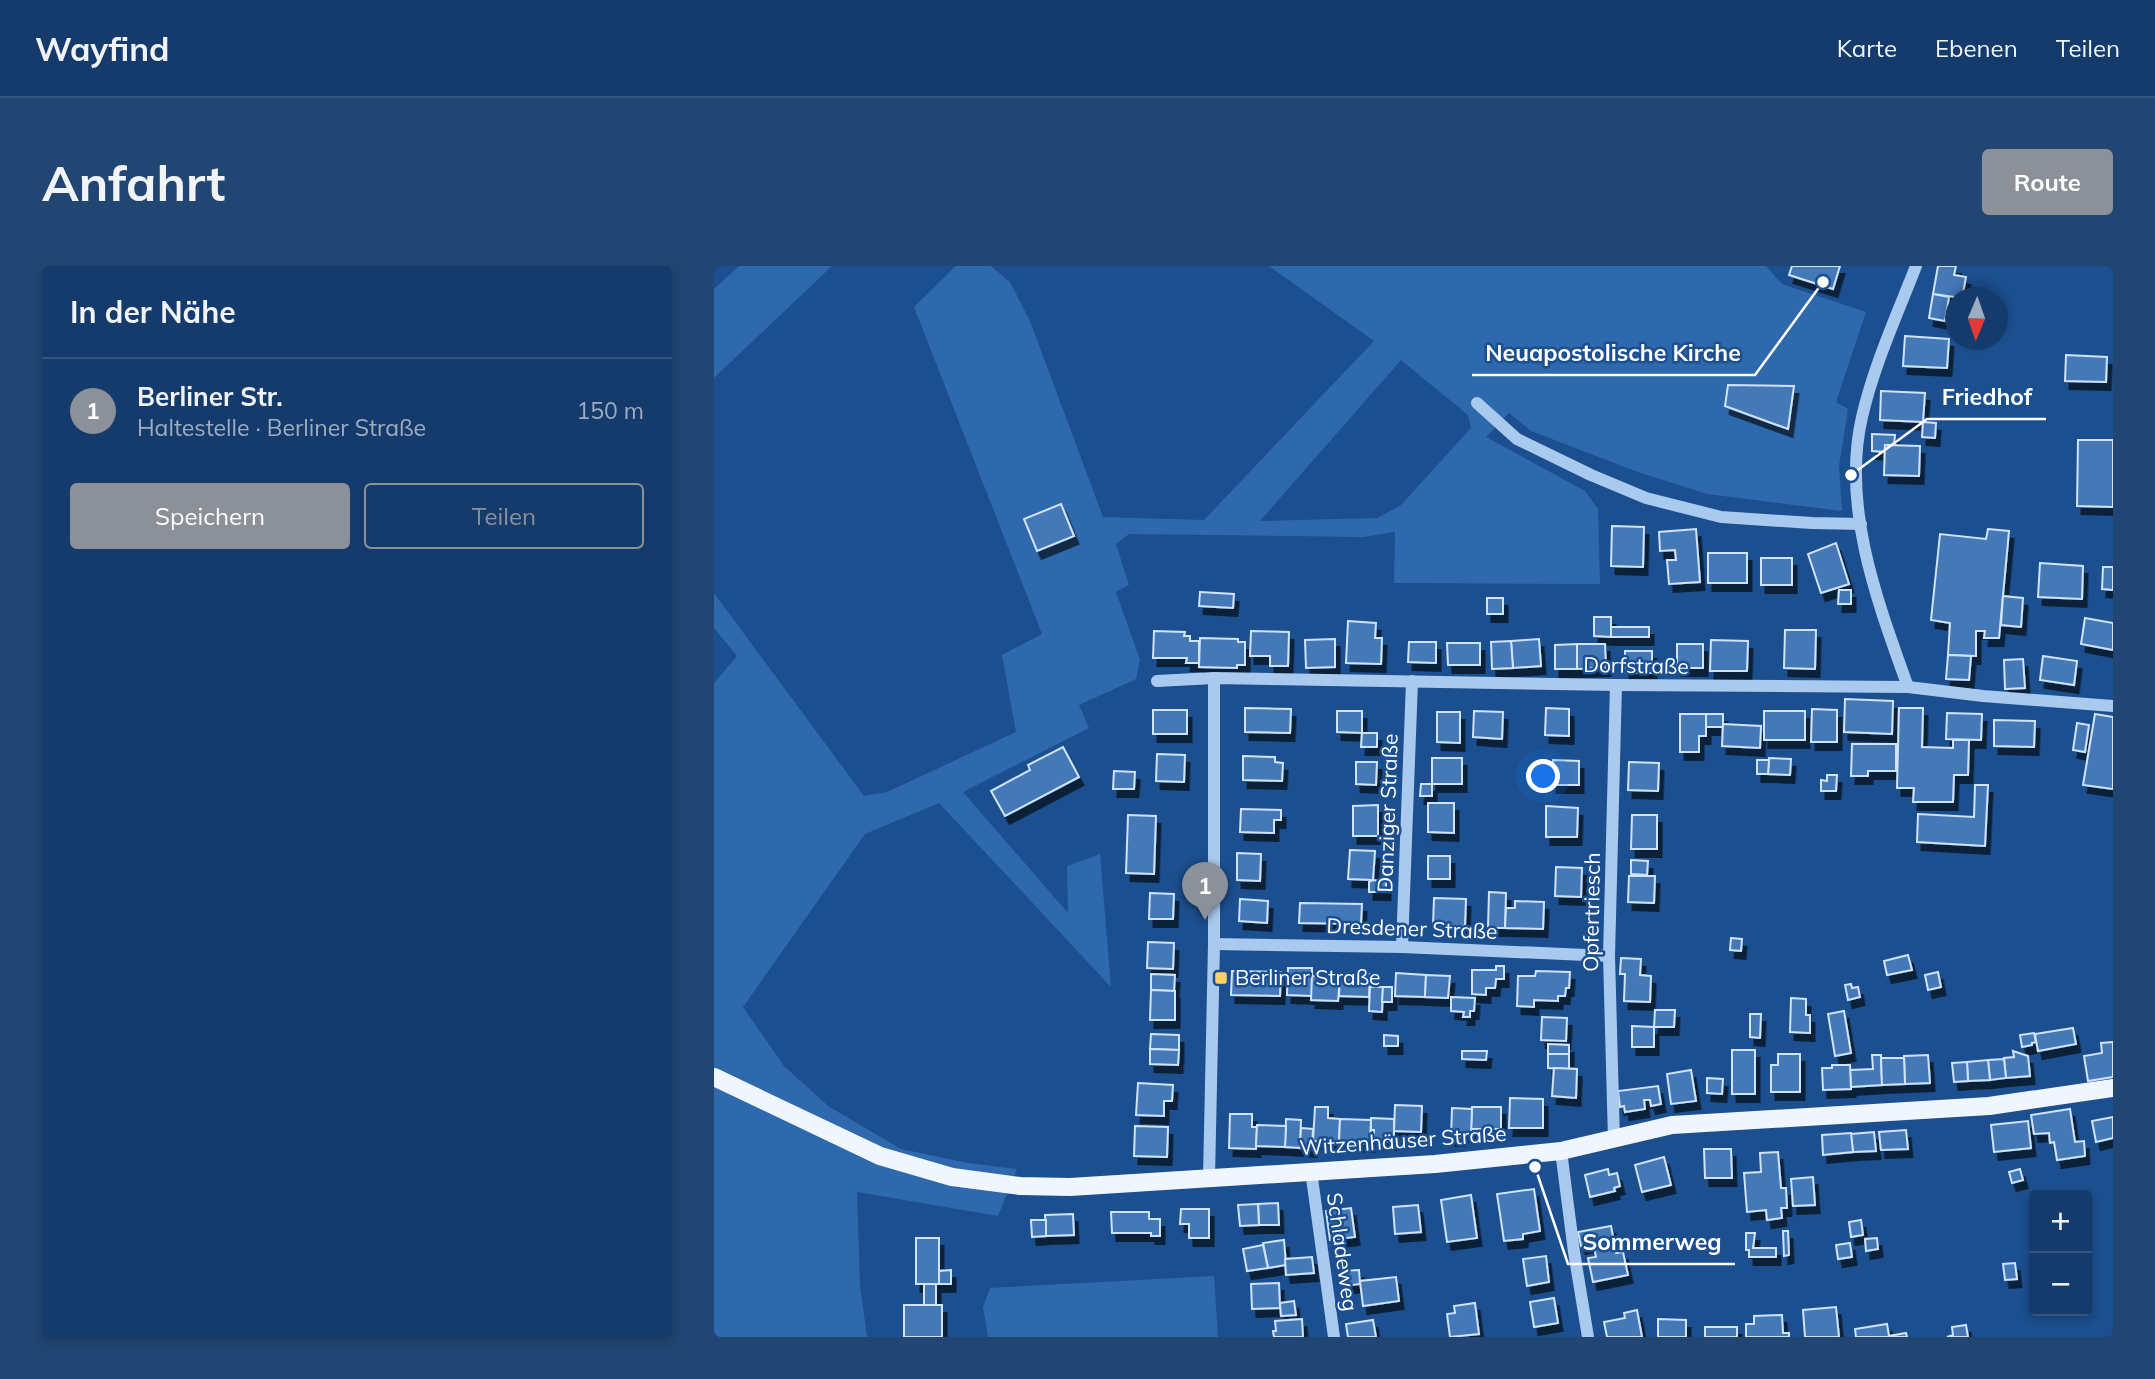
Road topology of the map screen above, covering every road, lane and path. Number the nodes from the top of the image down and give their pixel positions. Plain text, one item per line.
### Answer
1 (1916, 266) edge
2 (1477, 403) dead end
3 (1861, 524) junction
4 (1214, 678) junction
5 (1157, 681) dead end
6 (1412, 681) junction
7 (1616, 685) junction
8 (1908, 687) junction
9 (2113, 706) edge
10 (1214, 944) junction
11 (1402, 947) junction
12 (1609, 956) junction
13 (714, 1077) edge
14 (2113, 1088) edge
15 (1614, 1140) junction
16 (1562, 1152) junction
17 (1311, 1171) junction
18 (1209, 1178) junction
19 (1334, 1337) edge
20 (1588, 1337) edge

1 - 3 street
2 - 3 street
3 - 8 street
4 - 5 street, Dorfstraße
4 - 6 street, Dorfstraße
4 - 10 street
6 - 7 street, Dorfstraße
6 - 11 street, Danziger Straße
7 - 8 street, Dorfstraße
7 - 12 street, Opfertriesch
8 - 9 street, Dorfstraße
10 - 11 street, Dresdener Straße
10 - 18 street
11 - 12 street, Dresdener Straße
12 - 15 street, Opfertriesch
13 - 18 main road, Witzenhäuser Straße
14 - 15 main road, Witzenhäuser Straße
15 - 16 main road, Witzenhäuser Straße
16 - 17 main road, Witzenhäuser Straße
16 - 20 street
17 - 18 main road, Witzenhäuser Straße
17 - 19 street, Schladeweg

